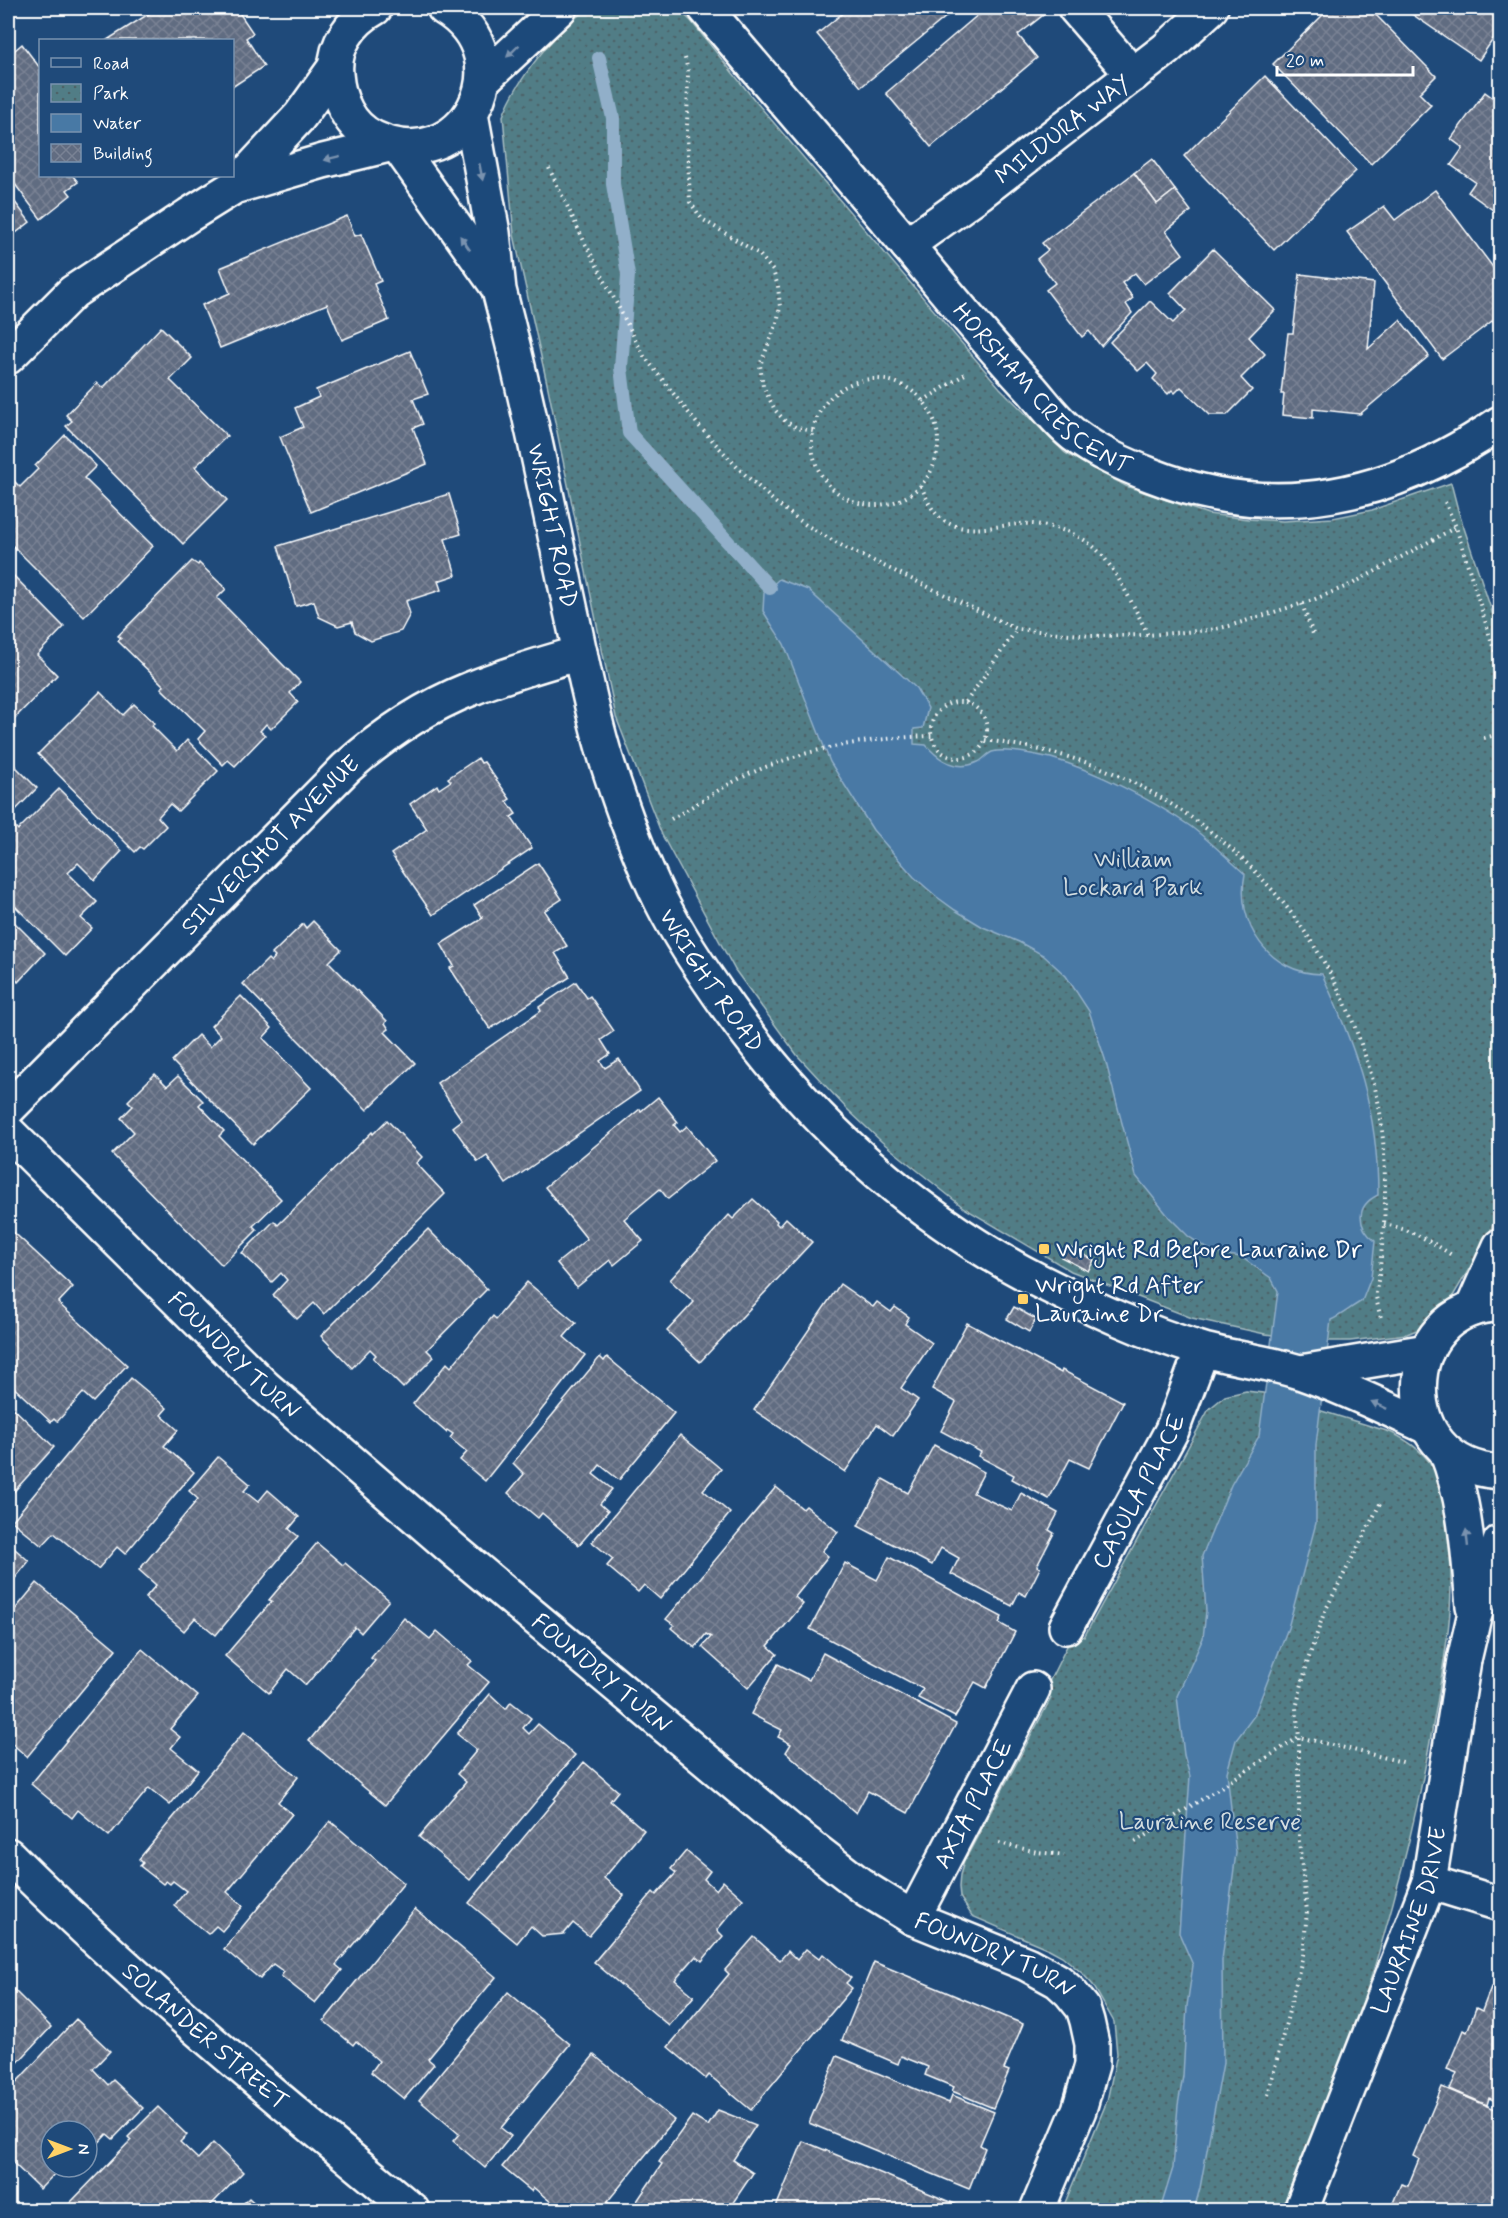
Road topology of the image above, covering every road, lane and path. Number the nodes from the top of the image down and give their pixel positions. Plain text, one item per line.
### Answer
1 (705, 8) edge
2 (1075, 8) edge
3 (1211, 8) edge
4 (455, 10) edge
5 (359, 13) edge
6 (552, 15) edge
7 (685, 58) dead end
8 (335, 68) junction
9 (1133, 75) junction
10 (483, 80) junction
11 (471, 114) junction
12 (393, 146) junction
13 (549, 168) dead end
14 (234, 187) junction
15 (907, 245) junction
16 (499, 290) junction
17 (8, 357) edge
18 (970, 370) dead end
19 (923, 401) junction
20 (1500, 423) edge
21 (813, 431) junction
22 (921, 486) junction
23 (1445, 500) dead end
24 (1456, 526) junction
25 (1302, 604) junction
26 (1017, 629) junction
27 (1313, 634) dead end
28 (1148, 635) junction
29 (580, 653) junction
30 (1500, 669) edge
31 (966, 702) junction
32 (1500, 734) edge
33 (932, 736) junction
34 (1484, 738) dead end
35 (985, 740) junction
36 (671, 819) dead end
37 (8, 1109) edge
38 (8, 1132) edge
39 (1384, 1224) junction
40 (1500, 1245) edge
41 (1461, 1259) dead end
42 (1486, 1307) edge
43 (1381, 1322) dead end
44 (1202, 1350) junction
45 (1426, 1351) junction
46 (1331, 1376) junction
47 (1437, 1439) junction
48 (1500, 1472) edge
49 (1382, 1500) dead end
50 (1500, 1542) edge
51 (1474, 1617) junction
52 (1066, 1627) dead end
53 (1033, 1689) dead end
54 (1299, 1737) junction
55 (1408, 1764) dead end
56 (1135, 1842) dead end
57 (1036, 1852) dead end
58 (1064, 1855) dead end
59 (10, 1864) edge
60 (1429, 1882) junction
61 (1500, 1904) edge
62 (913, 1918) junction
63 (1268, 2095) dead end
64 (412, 2211) edge
65 (1037, 2211) edge
66 (1301, 2211) edge

1 - 15 street, HORSHAM CRESCENT
2 - 9 street
3 - 9 street, MILDURA WAY
4 - 10 street
5 - 8 street
6 -> 10 street
7 - 21 path
8 - 12 street
8 - 14 street
9 - 15 street, MILDURA WAY
10 - 11 street
11 - 12 street
11 -> 16 street, WRIGHT ROAD
12 -> 14 street
16 -> 12 street, WRIGHT ROAD
13 - 26 path
14 - 17 street
15 - 20 street, HORSHAM CRESCENT
16 - 29 street, WRIGHT ROAD
18 - 19 path
19 - 21 path
19 - 22 path
21 - 22 path
22 - 28 path
23 - 24 path
24 - 25 path
24 - 30 path
25 - 27 path
25 - 28 path
26 - 28 path
26 - 31 path
29 - 37 street, SILVERSHOT AVENUE
29 - 44 street, WRIGHT ROAD
31 - 33 path
31 - 35 path
32 - 34 path
33 - 35 path
33 - 36 path
35 - 39 path
38 - 62 street, FOUNDRY TURN
39 - 41 path
39 - 43 path
40 - 42 street
42 - 45 street
44 - 46 street, WRIGHT ROAD
44 - 52 street, CASULA PLACE
45 - 46 street, WRIGHT ROAD
45 - 47 street, LAURAINE DRIVE
47 -> 46 street
47 - 48 street
51 -> 47 street, LAURAINE DRIVE
49 - 54 path
50 - 51 street, LAURAINE DRIVE
51 - 60 street, LAURAINE DRIVE
53 - 62 street, AXIA PLACE
54 - 55 path
54 - 56 path
54 - 63 path
57 - 58 path
59 - 64 street, SOLANDER STREET
60 - 61 street
60 - 66 street, LAURAINE DRIVE
62 - 65 street, FOUNDRY TURN

